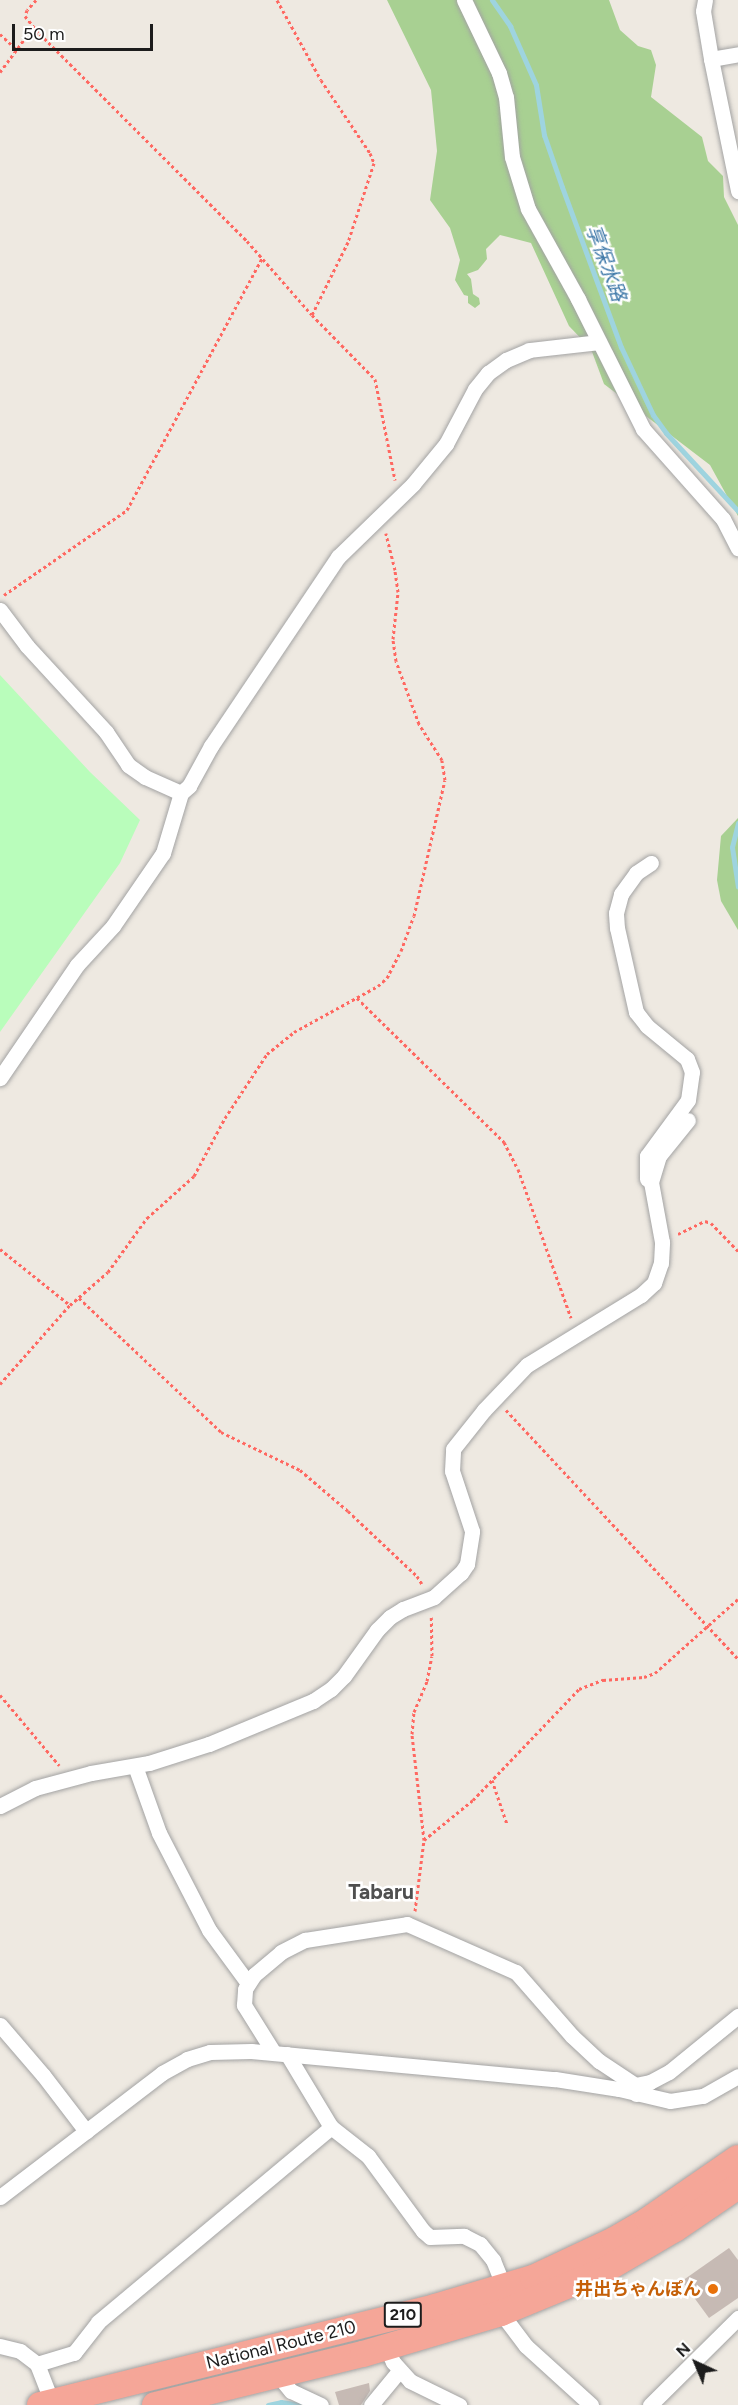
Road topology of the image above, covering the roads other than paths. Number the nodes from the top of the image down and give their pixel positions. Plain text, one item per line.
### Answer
1 (464, 0) edge
2 (705, 0) edge
3 (738, 54) edge
4 (711, 59) junction
5 (731, 118) edge
6 (737, 182) edge
7 (599, 342) junction
8 (738, 548) edge
9 (0, 610) edge
10 (181, 793) junction
11 (651, 863) dead end
12 (0, 1078) edge
13 (688, 1120) dead end
14 (652, 1193) junction
15 (135, 1766) junction
16 (0, 1806) edge
17 (248, 1983) junction
18 (738, 2016) edge
19 (0, 2025) edge
20 (281, 2054) junction
21 (738, 2076) edge
22 (636, 2089) junction
23 (331, 2127) junction
24 (86, 2131) junction
25 (738, 2158) edge
26 (738, 2186) edge
27 (0, 2197) edge
28 (504, 2287) junction
29 (501, 2313) junction
30 (738, 2318) edge
31 (0, 2346) edge
32 (386, 2347) junction
33 (37, 2364) junction
34 (399, 2371) junction
35 (277, 2374) junction
36 (48, 2404) edge
37 (155, 2405) edge
38 (321, 2405) edge
39 (371, 2405) edge
40 (459, 2405) edge
41 (591, 2405) edge
42 (650, 2405) edge

1 - 7 street
2 - 4 street
3 - 4 street
4 - 5 street
5 - 6 street
7 - 8 street
7 - 10 street
9 - 10 street
10 - 12 street
11 - 14 street
13 - 14 street
14 - 15 street
15 - 16 street
15 - 17 street
17 - 20 street
17 - 22 street
18 - 22 street
19 - 24 street
20 - 22 street
20 - 23 street
20 - 24 street
21 - 22 street
23 - 28 street
23 - 33 street
24 - 27 street
25 - 28 highway, National Route 210 / 210
26 - 29 highway, National Route 210 / 210
28 - 36 highway, National Route 210 / 210
29 - 32 highway, National Route 210 / 210
29 - 41 street
30 - 42 street
31 - 33 street
32 - 34 street
32 - 35 highway, National Route 210 / 210
33 - 36 street
34 - 39 street
34 - 40 street
35 - 37 highway, National Route 210 / 210
35 - 38 street

